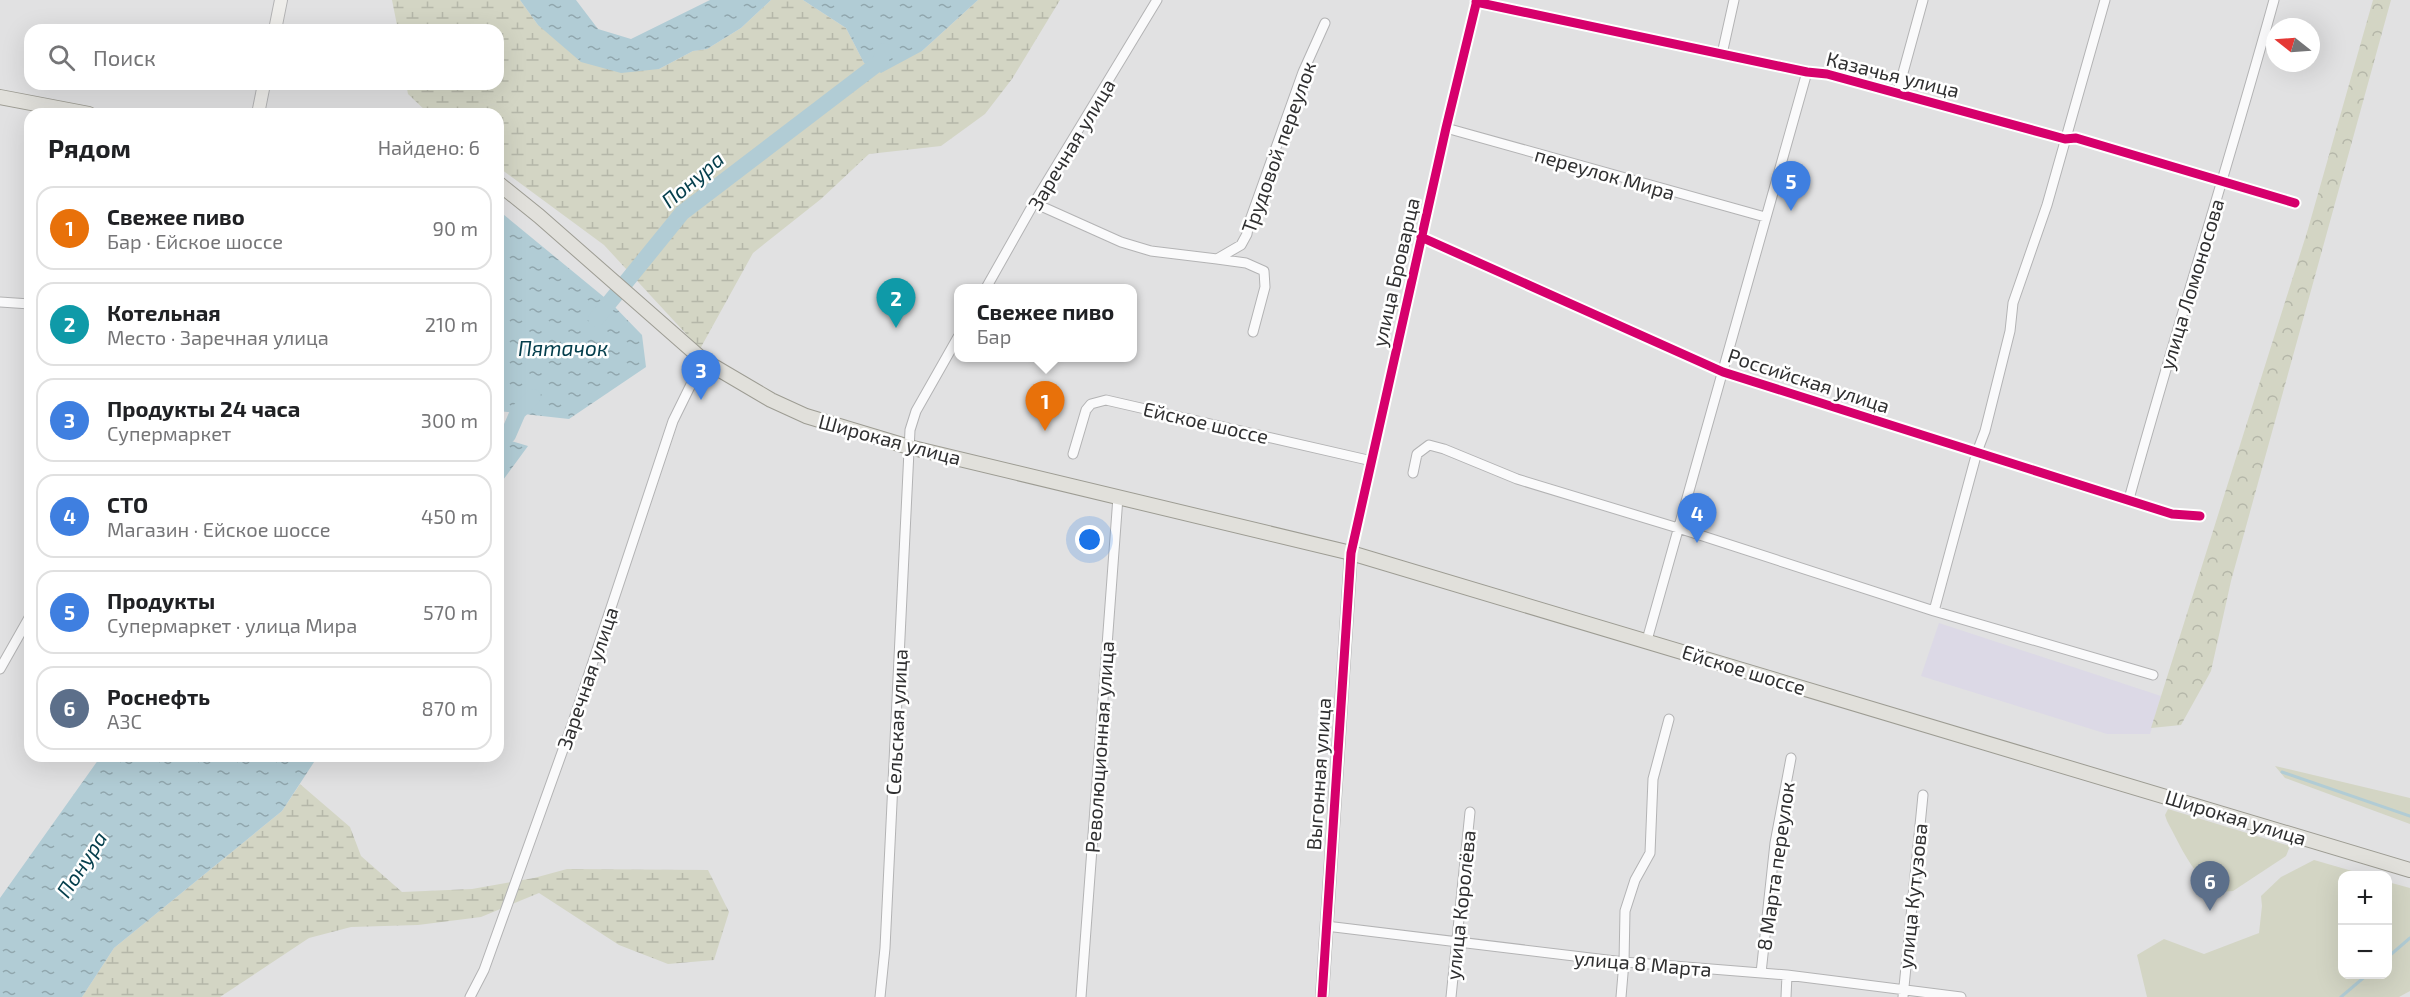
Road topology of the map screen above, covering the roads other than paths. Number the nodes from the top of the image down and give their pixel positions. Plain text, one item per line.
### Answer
1 (281, 0) edge
2 (1157, 0) edge
3 (1734, 0) edge
4 (1923, 0) edge
5 (2105, 0) edge
6 (2274, 0) edge
7 (1477, 1) edge
8 (1325, 23) dead end
9 (276, 24) edge
10 (1722, 54) junction
11 (1807, 72) junction
12 (263, 90) edge
13 (1898, 91) junction
14 (0, 98) edge
15 (56, 108) edge
16 (259, 108) edge
17 (1446, 128) junction
18 (2065, 139) junction
19 (2222, 182) junction
20 (504, 188) edge
21 (1034, 203) junction
22 (2295, 203) dead end
23 (1765, 217) junction
24 (1422, 237) junction
25 (1217, 259) junction
26 (988, 284) edge
27 (0, 302) edge
28 (24, 304) edge
29 (1253, 332) dead end
30 (954, 344) edge
31 (703, 360) junction
32 (1723, 372) junction
33 (909, 447) junction
34 (1977, 452) junction
35 (1073, 454) dead end
36 (1372, 461) junction
37 (1413, 473) dead end
38 (1118, 496) junction
39 (2129, 499) junction
40 (2200, 516) dead end
41 (1678, 528) junction
42 (1351, 553) junction
43 (1934, 611) junction
44 (24, 627) edge
45 (1647, 640) junction
46 (0, 669) edge
47 (2153, 675) dead end
48 (1669, 719) dead end
49 (1791, 758) dead end
50 (2137, 788) joint
51 (1923, 795) dead end
52 (1470, 812) dead end
53 (2410, 870) edge
54 (1326, 926) junction
55 (1456, 943) junction
56 (1624, 962) junction
57 (1761, 973) junction
58 (1788, 975) junction
59 (1904, 993) edge
60 (470, 997) edge
61 (880, 997) edge
62 (1081, 997) edge
63 (1322, 997) edge
64 (1451, 997) edge
65 (1621, 997) edge
66 (1786, 997) edge
67 (1961, 997) edge

1 - 9 street
2 - 21 street, Заречная улица
3 - 10 street
4 - 13 street
5 - 18 street
6 - 19 street, улица Ломоносова
7 - 10 street, Казачья улица
7 - 17 street, улица Броварца
8 - 25 street, Трудовой переулок
10 - 11 street, Казачья улица
11 - 13 street, Казачья улица
11 - 23 street
12 - 16 street
13 - 18 street, Казачья улица
14 - 15 main road
17 - 23 street, переулок Мира
17 - 24 street, улица Броварца
18 - 19 street, Казачья улица
18 - 34 street
19 - 22 street, Казачья улица
19 - 39 street, улица Ломоносова
20 - 31 main road, Широкая улица
21 - 25 street, Трудовой переулок
21 - 26 street, Заречная улица
23 - 32 street
24 - 32 street, Российская улица
24 - 36 street, улица Броварца
25 - 29 street, Трудовой переулок
27 - 28 street
30 - 33 street
31 - 33 main road, Широкая улица
31 - 60 street, Заречная улица
32 - 34 street, Российская улица
32 - 41 street
33 - 38 main road, Широкая улица
33 - 61 street, Сельская улица
34 - 39 street, Российская улица
34 - 43 street
35 - 36 street, Ейское шоссе
36 - 42 street, улица Броварца
37 - 41 street
38 - 42 main road, Широкая улица
38 - 62 street, Революционная улица
39 - 40 street, Российская улица
41 - 43 street
41 - 45 street
42 - 45 main road, Ейское шоссе
42 - 54 street, Выгонная улица
43 - 47 street
44 - 46 street
45 - 50 main road, Ейское шоссе
48 - 56 street
49 - 57 street, 8 Марта переулок
50 - 53 main road, Широкая улица
51 - 59 street, улица Кутузова
52 - 55 street, улица Королёва
54 - 55 street, улица 8 Марта
54 - 63 street, Выгонная улица
55 - 56 street, улица 8 Марта
55 - 64 street, улица Королёва
56 - 57 street, улица 8 Марта
56 - 65 street
57 - 58 street, улица 8 Марта
58 - 59 street, улица 8 Марта
58 - 66 street
59 - 67 street, улица 8 Марта

